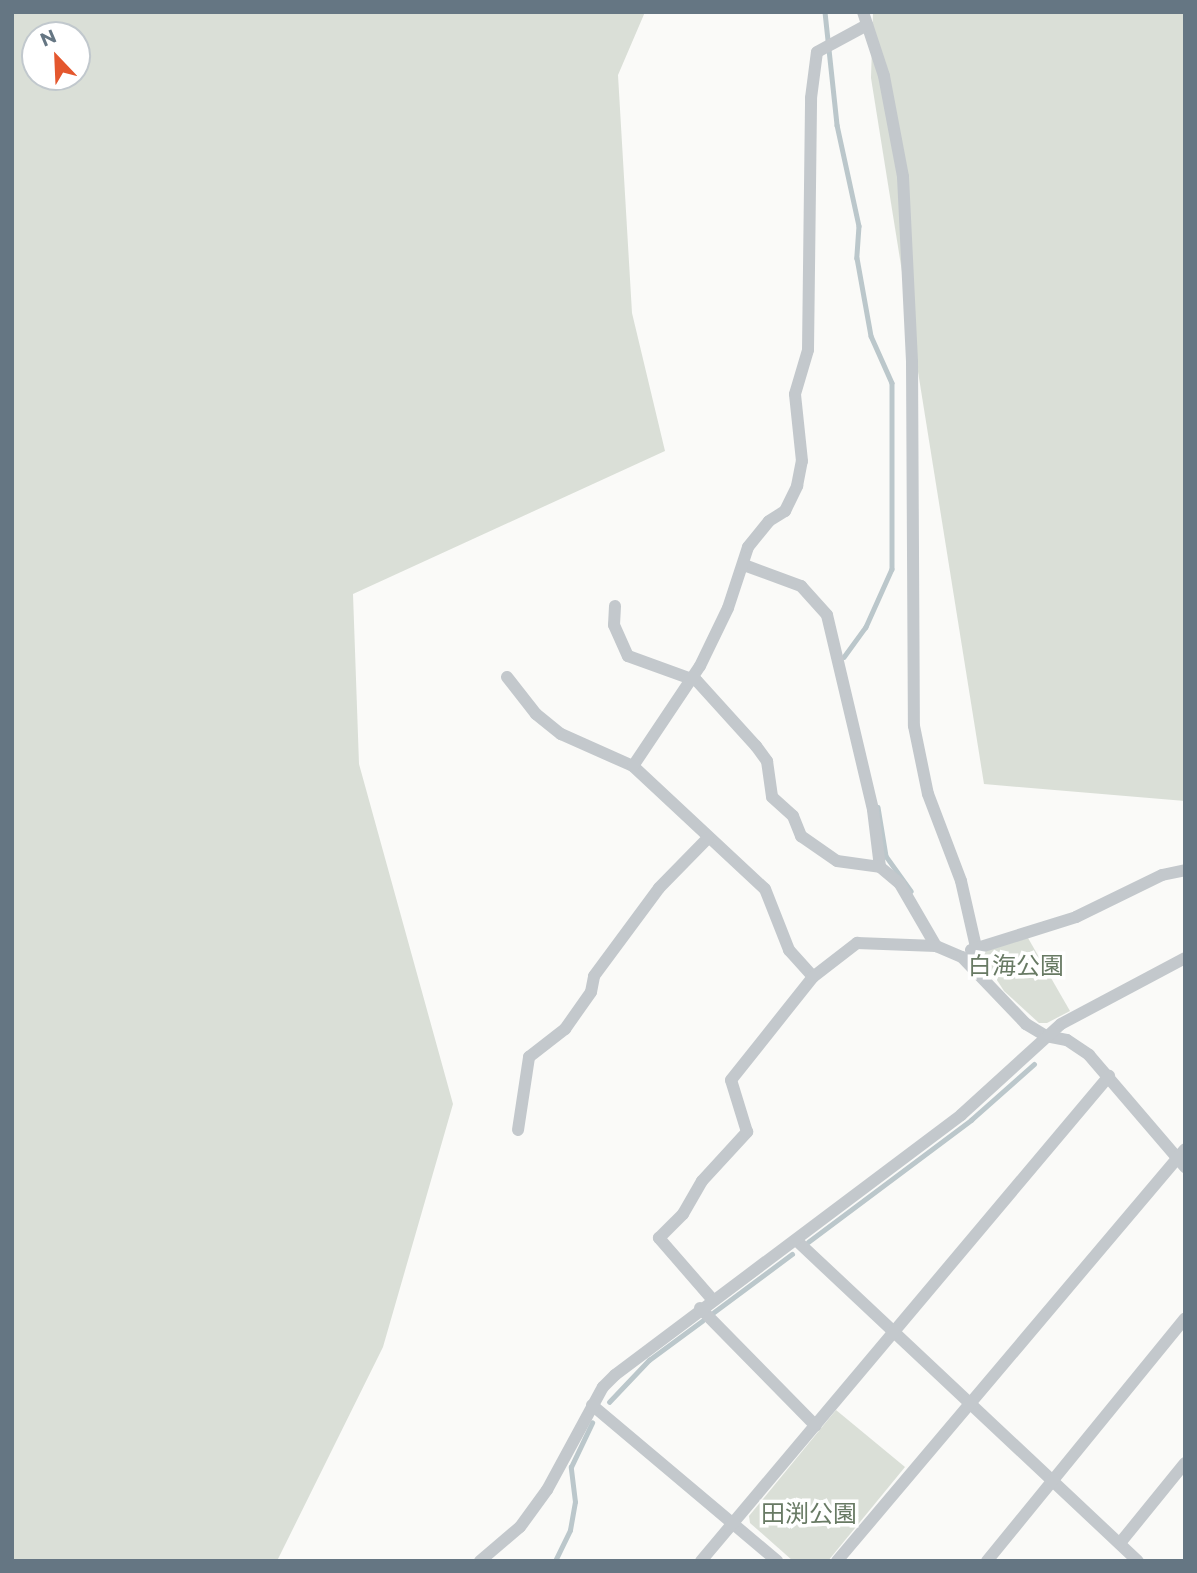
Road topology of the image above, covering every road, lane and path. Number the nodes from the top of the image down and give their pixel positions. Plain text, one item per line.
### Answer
1 (865, 18) edge
2 (744, 565) junction
3 (615, 606) dead end
4 (508, 677) dead end
5 (689, 678) junction
6 (633, 766) junction
7 (708, 838) junction
8 (880, 867) junction
9 (1185, 870) edge
10 (936, 946) junction
11 (976, 947) junction
12 (962, 957) junction
13 (1183, 962) edge
14 (813, 977) junction
15 (1046, 1036) junction
16 (1109, 1076) junction
17 (518, 1130) dead end
18 (1180, 1152) edge
19 (1185, 1167) edge
20 (796, 1240) junction
21 (712, 1299) junction
22 (700, 1308) junction
23 (1185, 1318) edge
24 (896, 1334) junction
25 (971, 1404) junction
26 (593, 1405) junction
27 (816, 1426) junction
28 (1185, 1463) edge
29 (1053, 1480) junction
30 (732, 1524) junction
31 (1120, 1543) junction
32 (480, 1561) edge
33 (701, 1561) edge
34 (777, 1561) edge
35 (837, 1561) edge
36 (987, 1561) edge
37 (1138, 1561) edge

1 - 2 street
1 - 11 street
2 - 5 street
2 - 8 street
3 - 5 street
4 - 6 street
5 - 6 street
5 - 8 street
6 - 7 street
7 - 14 street
7 - 17 street
8 - 10 street
9 - 11 street
10 - 12 street
10 - 14 street
11 - 12 street
12 - 15 street
13 - 15 street
14 - 21 street
15 - 16 street
15 - 20 street
16 - 18 street
16 - 24 street
18 - 19 street
18 - 25 street
20 - 21 street
20 - 24 street
21 - 22 street
22 - 26 street
22 - 27 street
23 - 29 street
24 - 25 street
24 - 27 street
25 - 29 street
25 - 35 street
26 - 30 street
26 - 32 street
27 - 30 street
28 - 31 street
29 - 31 street
29 - 36 street
30 - 33 street
30 - 34 street
31 - 37 street

